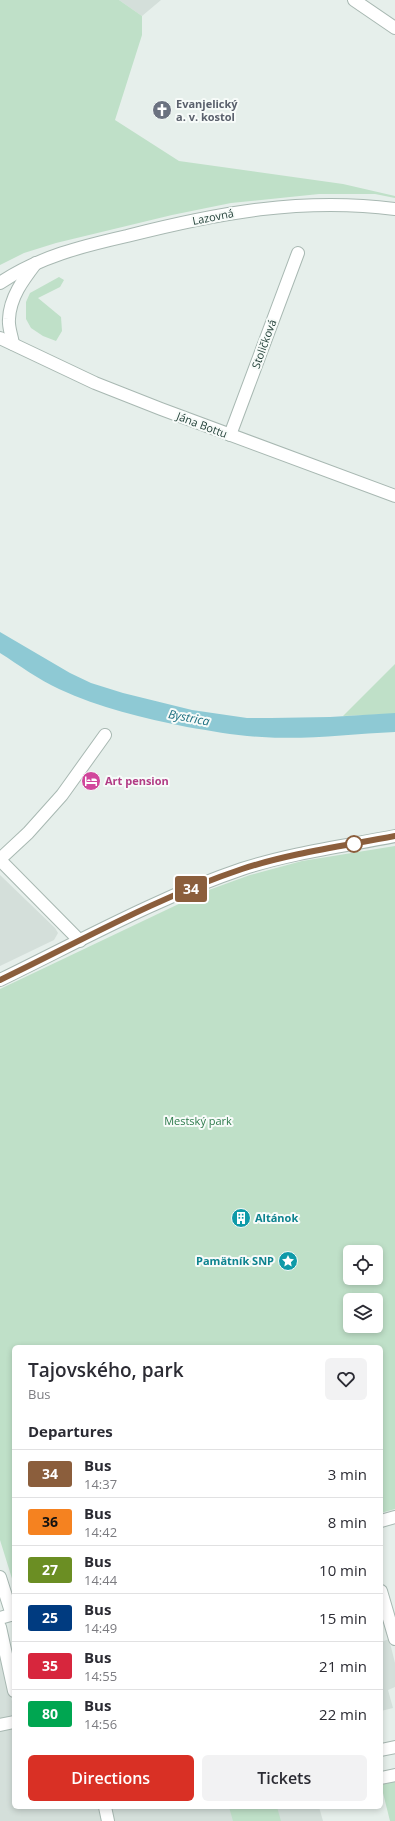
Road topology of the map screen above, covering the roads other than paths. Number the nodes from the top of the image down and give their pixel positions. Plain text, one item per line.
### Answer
1 (354, 0) edge
2 (395, 28) edge
3 (395, 209) edge
4 (298, 253) dead end
5 (36, 262) junction
6 (0, 283) edge
7 (0, 338) edge
8 (13, 344) junction
9 (230, 435) junction
10 (395, 496) edge
11 (105, 735) dead end
12 (395, 836) edge
13 (0, 859) edge
14 (80, 941) junction
15 (0, 980) edge
16 (395, 1517) edge
17 (383, 1520) edge
18 (0, 1577) edge
19 (383, 1598) edge
20 (8, 1616) edge
21 (0, 1627) edge
22 (395, 1639) edge
23 (12, 1681) edge
24 (12, 1722) edge
25 (0, 1725) edge
26 (395, 1747) edge
27 (383, 1750) edge
28 (395, 1775) edge
29 (383, 1778) edge
30 (105, 1809) edge
31 (108, 1821) edge

1 - 2 street
3 - 5 street, Lazovná
4 - 9 street, Stoličková
5 - 6 street, Lazovná
5 - 8 street
7 - 8 street
8 - 9 street, Jána Bottu
9 - 10 street, Jána Bottu
11 - 13 street
12 - 14 street
13 - 14 street
14 - 15 street
16 - 17 street
18 - 20 street
19 - 22 street
21 - 23 street
24 - 25 street
26 - 27 street
28 - 29 street
30 - 31 street

